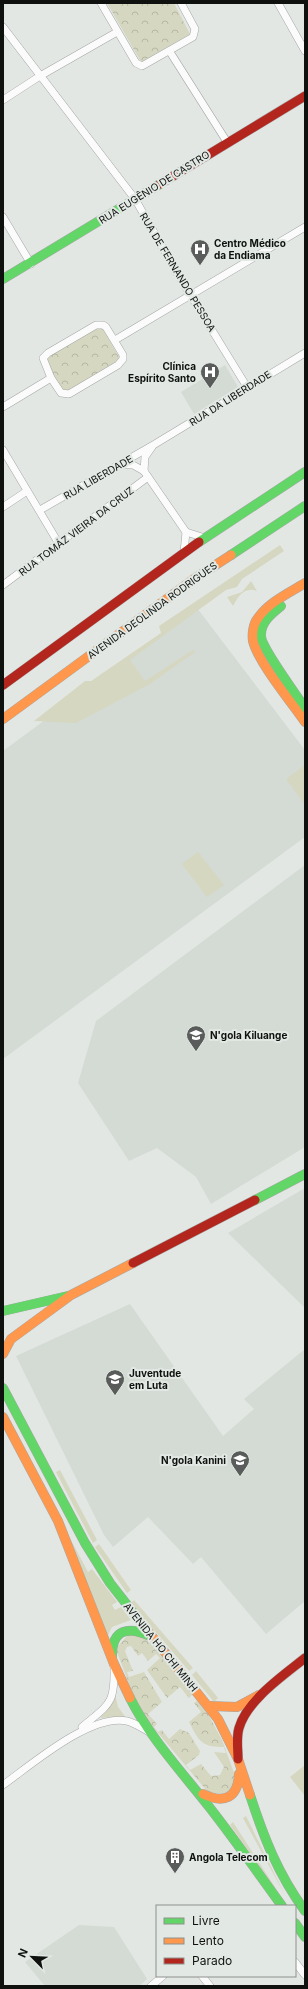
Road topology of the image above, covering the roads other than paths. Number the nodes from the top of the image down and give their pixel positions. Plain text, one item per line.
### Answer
1 (102, 3) edge
2 (181, 3) edge
3 (278, 3) edge
4 (3, 28) edge
5 (117, 32) junction
6 (305, 51) edge
7 (170, 52) junction
8 (40, 76) junction
9 (305, 96) edge
10 (3, 100) edge
11 (227, 142) junction
12 (135, 199) junction
13 (3, 217) edge
14 (305, 227) edge
15 (30, 264) junction
16 (3, 279) edge
17 (191, 295) junction
18 (115, 340) junction
19 (305, 353) edge
20 (51, 378) junction
21 (247, 387) junction
22 (3, 407) edge
23 (155, 444) junction
24 (3, 450) edge
25 (121, 464) junction
26 (305, 472) edge
27 (146, 474) junction
28 (27, 491) junction
29 (305, 506) edge
30 (3, 507) edge
31 (40, 510) junction
32 (186, 532) junction
33 (205, 538) junction
34 (59, 544) junction
35 (184, 552) junction
36 (305, 583) edge
37 (3, 585) edge
38 (305, 590) edge
39 (3, 685) edge
40 (305, 708) edge
41 (3, 719) edge
42 (305, 722) edge
43 (305, 1174) edge
44 (71, 1295) junction
45 (3, 1311) edge
46 (3, 1354) edge
47 (3, 1386) edge
48 (3, 1417) edge
49 (152, 1636) junction
50 (305, 1658) edge
51 (114, 1664) junction
52 (267, 1690) junction
53 (210, 1706) junction
54 (151, 1733) junction
55 (71, 1737) junction
56 (238, 1759) junction
57 (3, 1785) edge
58 (195, 1787) junction
59 (281, 1905) edge
60 (305, 1911) edge
61 (296, 1924) edge
62 (305, 1937) edge
63 (296, 1963) edge
64 (305, 1975) edge
65 (162, 1977) edge
66 (203, 1977) edge
67 (151, 1986) edge
68 (210, 1986) edge

1 - 5 street
2 - 7 street
3 - 6 street
4 - 8 street, RUA DE FERNANDO PESSOA
5 - 7 street
5 - 8 street
7 - 11 street
8 - 10 street
8 - 12 street, RUA DE FERNANDO PESSOA
9 - 11 main road, RUA EUGÊNIO DE CASTRO
11 - 12 main road, RUA EUGÊNIO DE CASTRO
12 - 15 main road, RUA EUGÊNIO DE CASTRO
12 - 17 street, RUA DE FERNANDO PESSOA
13 - 15 street
14 - 17 street
15 - 16 main road, RUA EUGÊNIO DE CASTRO
17 - 18 street
17 - 21 street, RUA DE FERNANDO PESSOA
18 - 20 street
18 - 20 street
19 - 21 street, RUA DA LIBERDADE
20 - 22 street
21 - 23 street, RUA DA LIBERDADE
23 - 25 street, RUA LIBERDADE
23 - 27 street
24 - 28 street
25 - 27 street
25 - 31 street, RUA LIBERDADE
26 - 33 main road
27 - 32 street
27 - 34 street, RUA TOMÁZ VIEIRA DA CRUZ
28 - 30 street
28 - 31 street
29 - 41 main road, AVENIDA DEOLINDA RODRIGUES
31 - 34 street
32 - 33 street
32 - 35 street
33 - 35 main road
34 - 37 street, RUA TOMÁZ VIEIRA DA CRUZ
35 - 39 main road
36 - 42 main road
38 - 40 main road
43 - 44 main road
44 - 45 main road
44 - 46 main road
47 - 49 main road, AVENIDA HO CHI MINH
48 - 51 main road
49 - 51 main road
49 - 53 main road, AVENIDA HO CHI MINH
50 - 52 main road
51 - 54 main road
51 - 55 street
52 - 53 main road
52 - 56 main road
53 - 56 main road, AVENIDA HO CHI MINH
54 - 55 street
54 - 58 main road
55 - 57 street
56 - 58 main road
56 - 60 main road, AVENIDA HO CHI MINH
58 - 59 main road
61 - 62 main road
63 - 64 street
65 - 67 street
66 - 68 street

